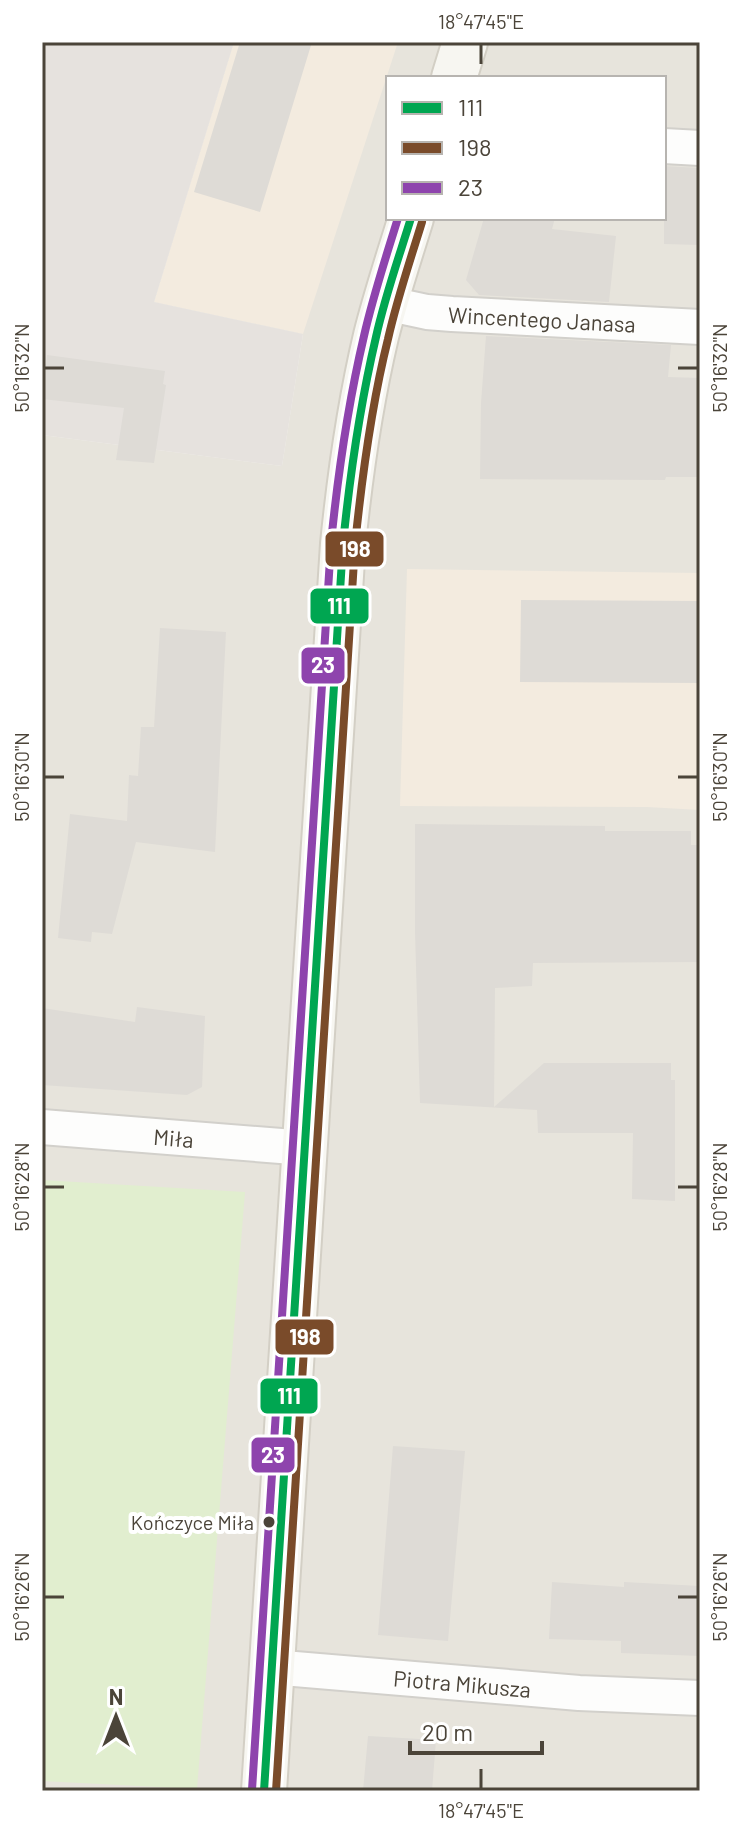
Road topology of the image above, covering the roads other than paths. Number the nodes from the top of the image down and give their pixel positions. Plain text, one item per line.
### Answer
1 (465, 42) edge
2 (455, 76) edge
3 (666, 146) edge
4 (700, 148) edge
5 (410, 220) edge
6 (385, 303) junction
7 (700, 327) edge
8 (42, 1127) edge
9 (306, 1148) junction
10 (271, 1667) junction
11 (700, 1698) edge
12 (264, 1791) edge

1 - 2 main road
3 - 4 street
5 - 6 main road
6 - 7 street, Wincentego Janasa
6 - 9 main road
8 - 9 street, Miła
9 - 10 main road
10 - 11 street, Piotra Mikusza
10 - 12 main road

